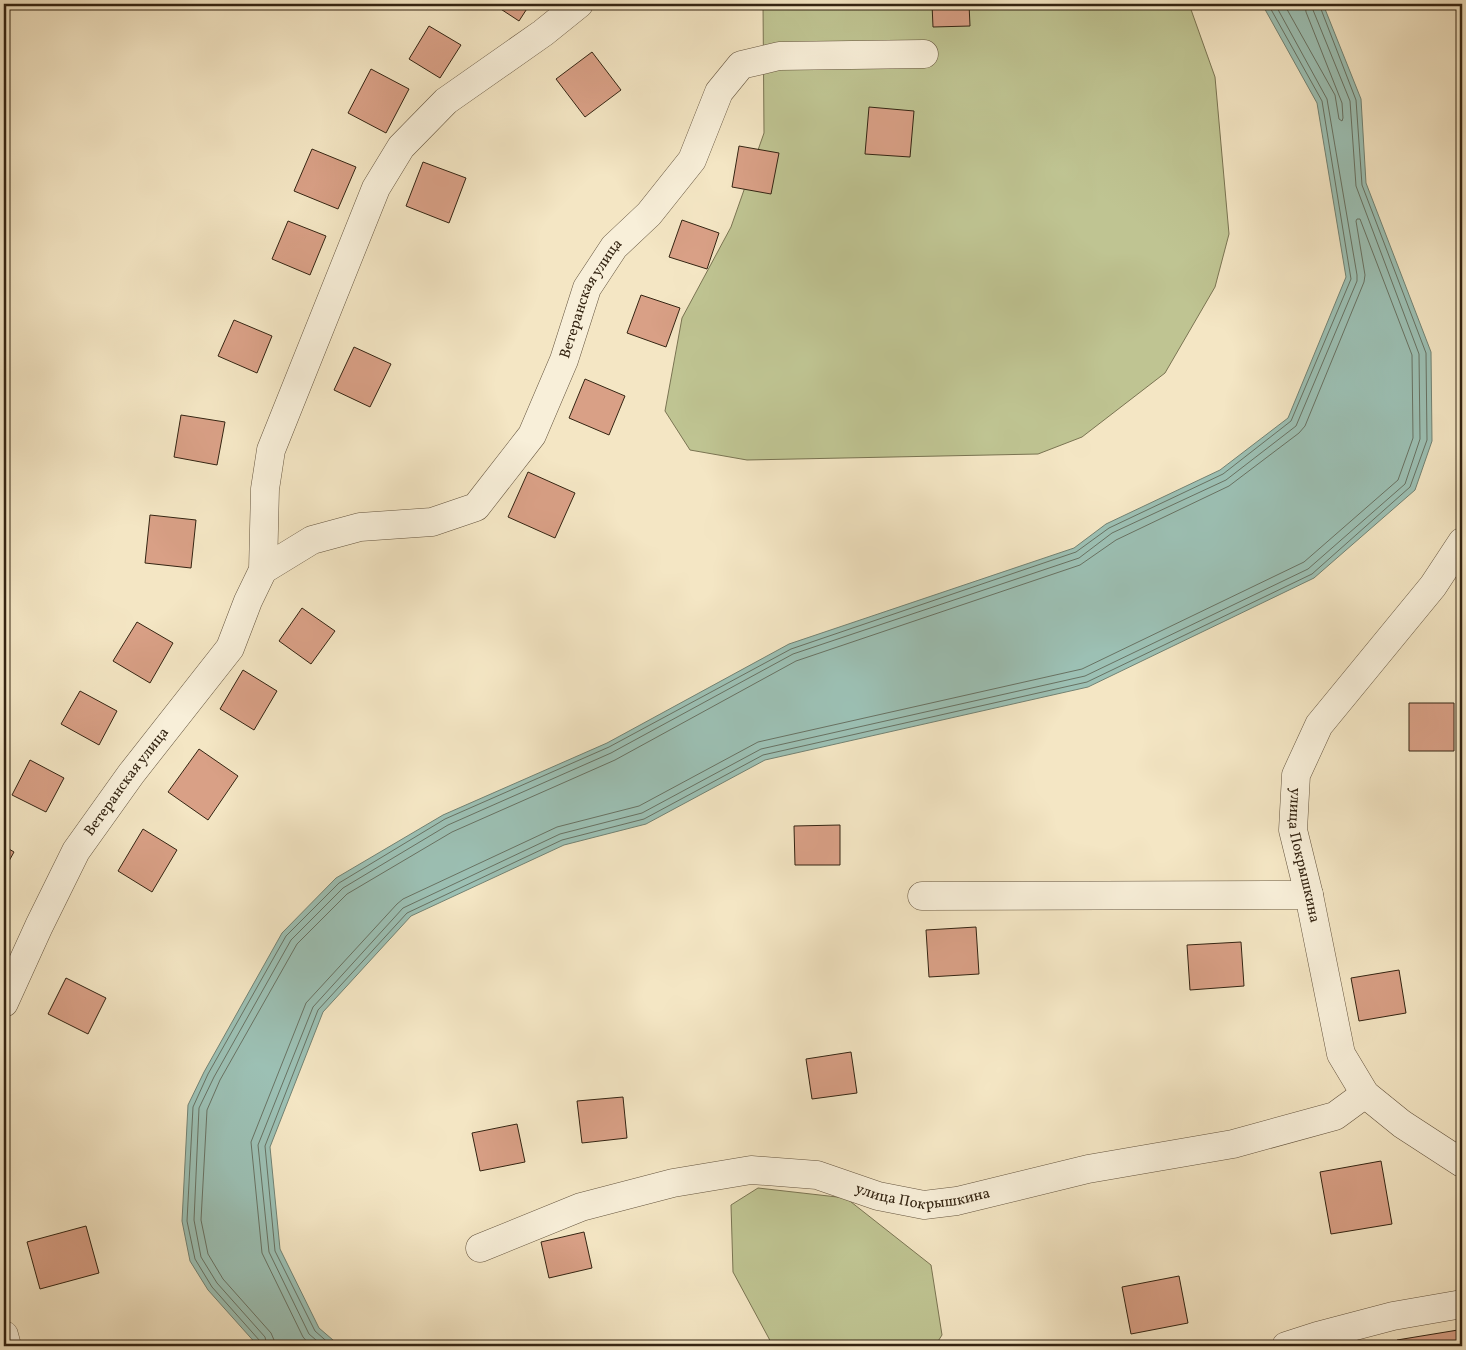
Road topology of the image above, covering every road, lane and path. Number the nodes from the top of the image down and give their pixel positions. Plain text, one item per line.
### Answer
1 (579, 4) edge
2 (924, 54) dead end
3 (1462, 542) edge
4 (264, 570) junction
5 (922, 896) dead end
6 (1308, 896) junction
7 (4, 1003) edge
8 (1365, 1094) junction
9 (1462, 1163) edge
10 (480, 1248) dead end
11 (1462, 1304) edge
12 (4, 1335) edge
13 (7, 1346) edge
14 (1286, 1346) edge

1 - 4 street, Ветеранская улица
2 - 4 street, Ветеранская улица
3 - 6 street, улица Покрышкина
4 - 7 street, Ветеранская улица
5 - 6 street
6 - 8 street, улица Покрышкина
8 - 9 street, улица Покрышкина
8 - 10 street, улица Покрышкина
11 - 14 street
12 - 13 street

